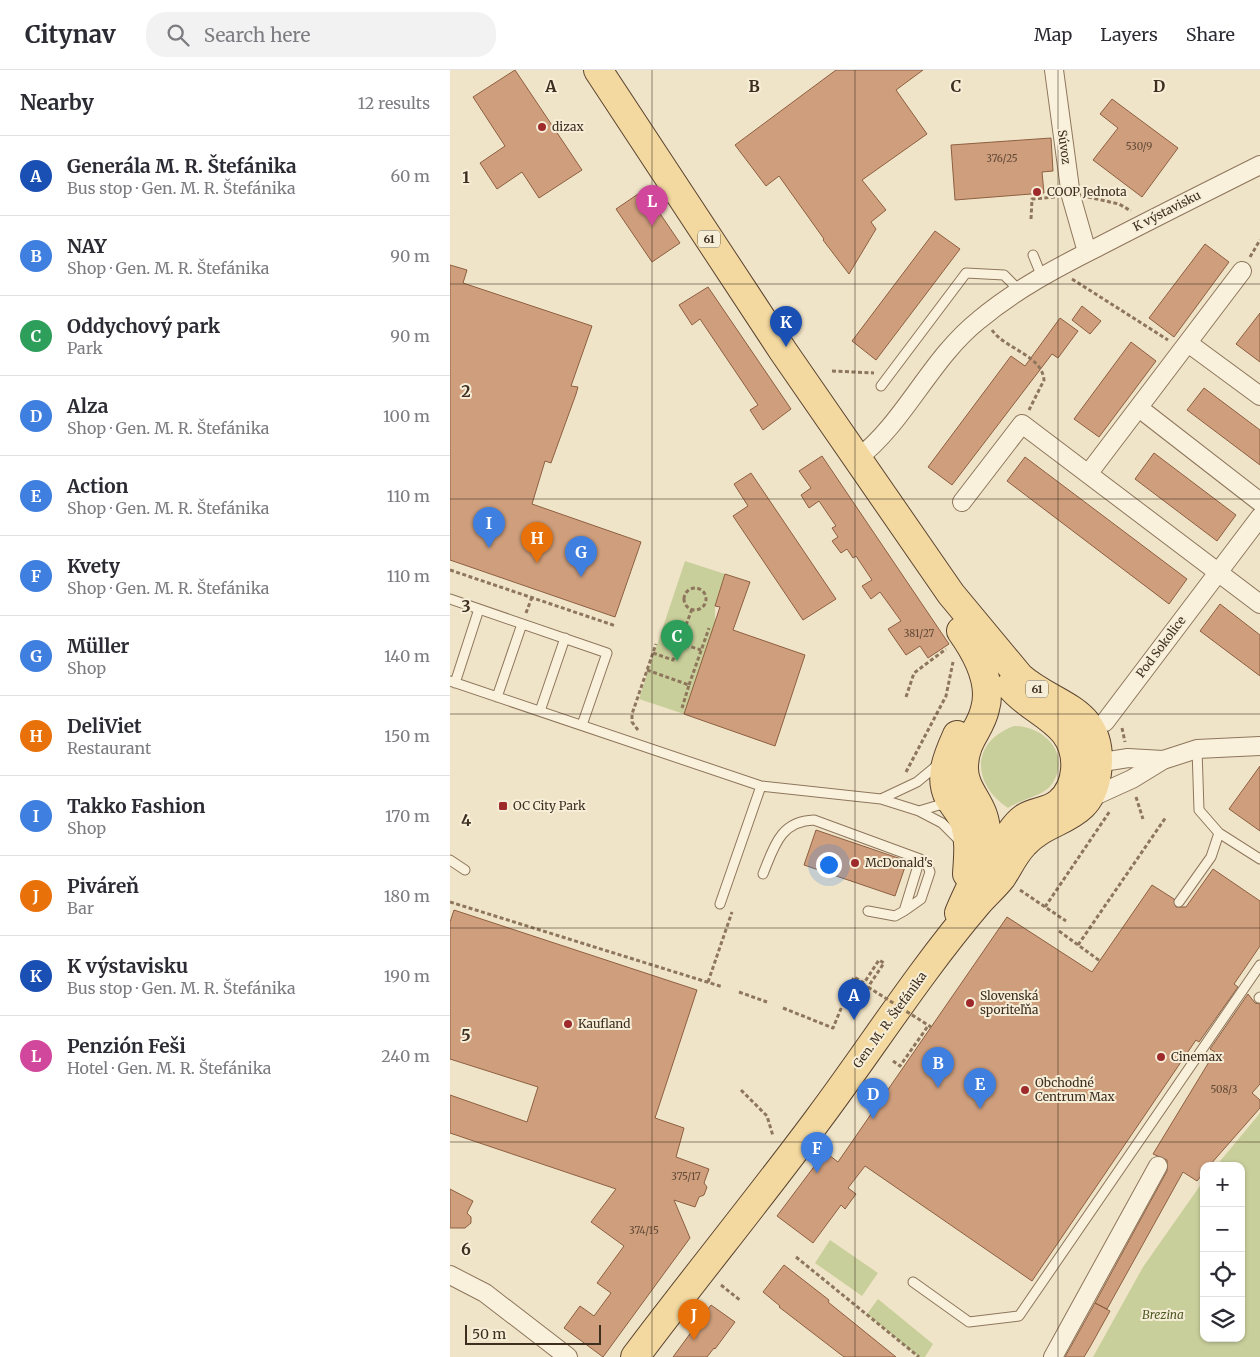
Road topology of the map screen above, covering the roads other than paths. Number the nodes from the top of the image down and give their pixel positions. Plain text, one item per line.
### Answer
1 (598, 70) edge
2 (1054, 70) edge
3 (1260, 165) edge
4 (1087, 252) junction
5 (1033, 255) dead end
6 (1242, 271) dead end
7 (1042, 277) junction
8 (1019, 290) junction
9 (1185, 346) junction
10 (881, 386) dead end
11 (1260, 396) edge
12 (1139, 408) junction
13 (857, 458) junction
14 (1088, 474) junction
15 (962, 502) dead end
16 (1260, 502) edge
17 (1260, 517) edge
18 (1218, 572) junction
19 (450, 599) edge
20 (1260, 604) edge
21 (479, 609) junction
22 (522, 624) junction
23 (965, 635) junction
24 (564, 638) junction
25 (452, 682) edge
26 (497, 697) junction
27 (540, 711) junction
28 (1041, 714) junction
29 (582, 725) junction
30 (978, 726) junction
31 (1093, 743) junction
32 (1260, 746) edge
33 (1197, 749) junction
34 (947, 756) junction
35 (1163, 760) junction
36 (761, 786) junction
37 (881, 799) junction
38 (1099, 805) junction
39 (969, 810) junction
40 (919, 811) junction
41 (1016, 826) junction
42 (1050, 826) junction
43 (1219, 833) junction
44 (969, 852) junction
45 (920, 858) junction
46 (1260, 859) edge
47 (450, 860) edge
48 (465, 870) dead end
49 (763, 874) dead end
50 (972, 901) junction
51 (1179, 902) dead end
52 (720, 904) dead end
53 (868, 911) dead end
54 (904, 911) junction
55 (1260, 965) edge
56 (1158, 1166) dead end
57 (450, 1275) edge
58 (913, 1282) dead end
59 (568, 1357) edge
60 (634, 1357) edge
61 (1053, 1357) edge

1 - 13 main road, 61
2 - 4 street, Súvoz
3 - 4 street, K výstavisku
4 - 7 street, K výstavisku
5 - 7 lane
6 - 9 street
7 - 8 street, K výstavisku
8 - 10 lane
8 - 13 street, K výstavisku
9 - 11 street
9 - 12 street
12 - 14 street
12 - 16 street
13 - 23 main road, Gen. M. R. Štefánika / 61
14 - 15 street
14 - 18 street
17 - 18 street, Pod Sokolice
18 - 20 street
18 - 31 street, Pod Sokolice
19 - 21 lane
21 - 22 lane
21 - 25 lane
22 - 24 lane
22 - 26 lane
23 - 28 main road, Gen. M. R. Štefánika / 61
23 - 30 main road, Gen. M. R. Štefánika / 61
23 - 31 main road, Gen. M. R. Štefánika / 61
23 - 34 main road, Gen. M. R. Štefánika / 61
24 - 27 lane
24 - 29 lane
25 - 26 lane
26 - 27 lane
27 - 29 lane
28 - 30 main road, Gen. M. R. Štefánika / 61
28 - 31 main road, Gen. M. R. Štefánika / 61
29 - 36 lane
30 - 34 main road, 61
30 - 39 main road, Gen. M. R. Štefánika / 61
31 - 35 street
31 - 38 main road, Gen. M. R. Štefánika / 61
31 - 41 main road, Gen. M. R. Štefánika / 61
32 - 33 street
33 - 35 street
33 - 43 lane
34 - 37 lane
34 - 39 main road, Gen. M. R. Štefánika / 61
35 - 38 street
36 - 37 lane
36 - 52 lane
37 - 40 lane
38 - 42 main road, Gen. M. R. Štefánika / 61
39 - 40 lane
39 - 41 main road, Gen. M. R. Štefánika / 61
39 - 44 main road, Gen. M. R. Štefánika / 61
39 - 50 main road, Gen. M. R. Štefánika / 61
40 - 44 lane
41 - 42 main road, Gen. M. R. Štefánika / 61
41 - 50 main road, Gen. M. R. Štefánika / 61
42 - 50 main road, Gen. M. R. Štefánika / 61
43 - 46 lane
43 - 51 lane
44 - 50 main road, Gen. M. R. Štefánika / 61
45 - 49 lane
45 - 54 lane
45 - 54 lane
47 - 48 lane
50 - 60 main road, Gen. M. R. Štefánika / 61
53 - 54 lane
55 - 58 lane
56 - 61 street
57 - 59 street

